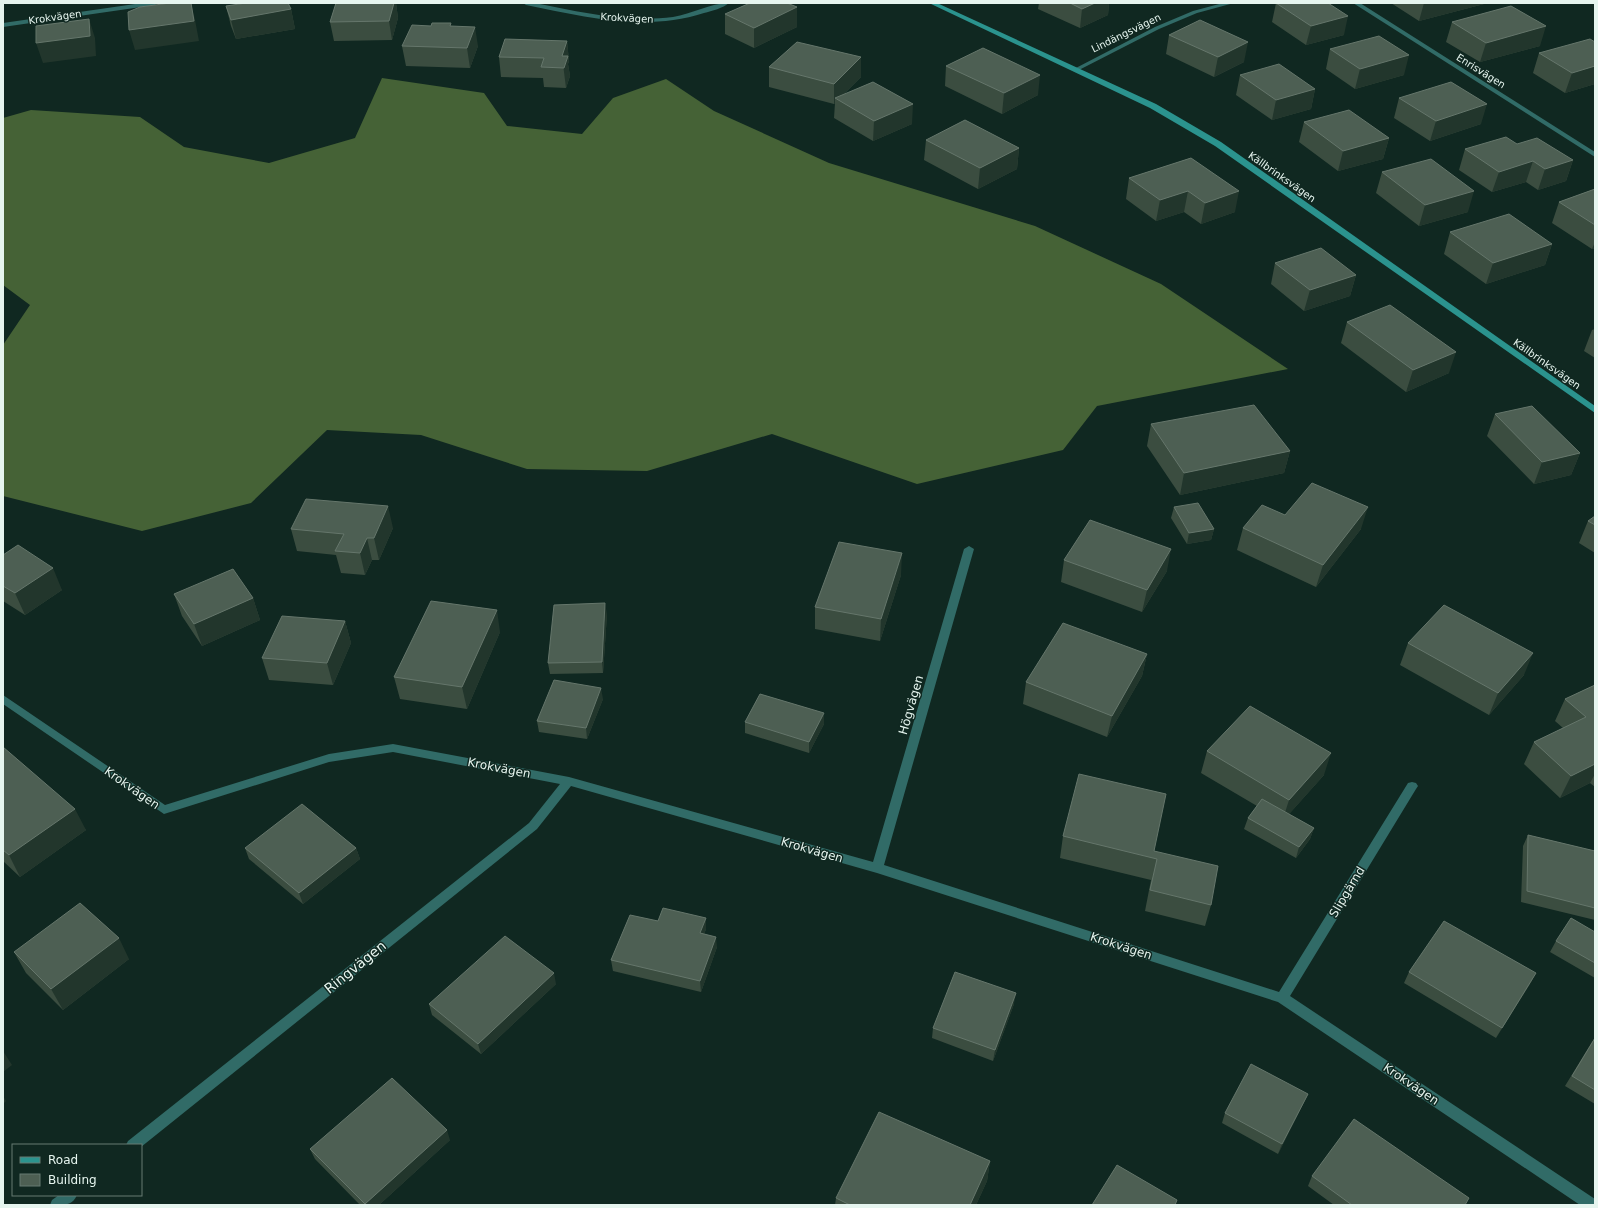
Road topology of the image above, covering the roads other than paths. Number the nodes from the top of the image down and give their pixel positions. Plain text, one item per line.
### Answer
1 (155, 3) edge
2 (526, 3) edge
3 (726, 3) edge
4 (932, 3) edge
5 (1232, 3) edge
6 (1356, 3) edge
7 (3, 25) edge
8 (1075, 70) junction
9 (1595, 155) edge
10 (1595, 410) edge
11 (969, 549) dead end
12 (3, 698) edge
13 (569, 782) junction
14 (1412, 786) dead end
15 (877, 868) junction
16 (1282, 998) junction
17 (134, 1144) edge
18 (69, 1196) edge
19 (58, 1205) edge
20 (1592, 1205) edge

1 - 7 street, Krokvägen
2 - 3 street, Krokvägen
4 - 8 street, Källbrinksvägen
5 - 8 street, Lindängsvägen
6 - 9 street, Enrisvägen
8 - 10 street, Källbrinksvägen
11 - 15 street, Högvägen
12 - 13 street, Krokvägen
13 - 15 street, Krokvägen
13 - 17 street, Ringvägen
14 - 16 street, Slipgärnd
15 - 16 street, Krokvägen
16 - 20 street, Krokvägen
18 - 19 street

